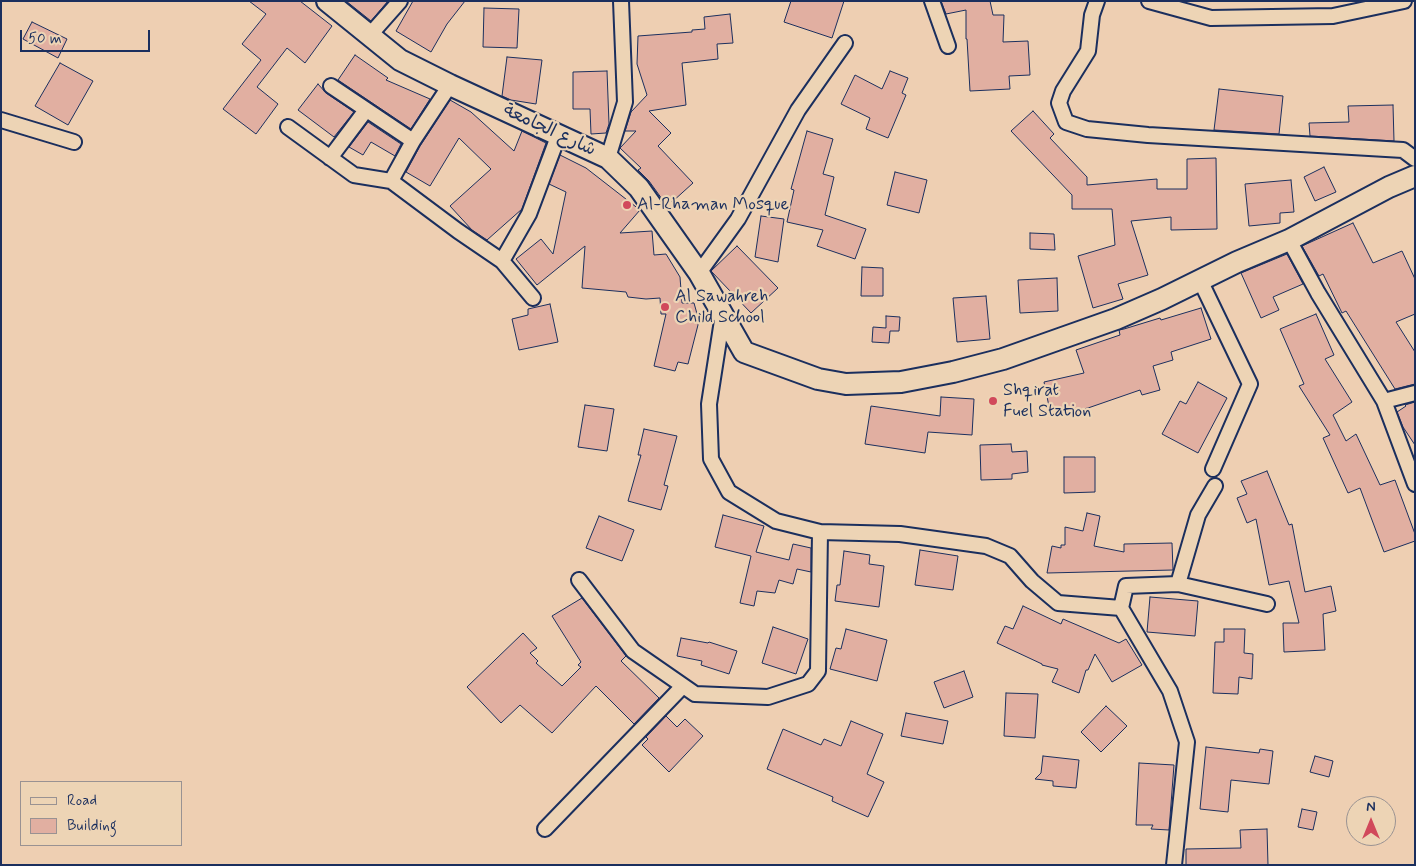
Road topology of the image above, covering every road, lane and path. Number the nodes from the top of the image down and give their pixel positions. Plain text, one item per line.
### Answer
1 (327, 1) edge
2 (400, 1) edge
3 (621, 1) edge
4 (932, 1) edge
5 (1097, 1) edge
6 (1149, 1) edge
7 (1404, 1) edge
8 (369, 36) junction
9 (845, 43) dead end
10 (948, 46) dead end
11 (450, 85) junction
12 (331, 86) dead end
13 (366, 110) junction
14 (1, 120) edge
15 (288, 127) dead end
16 (560, 134) junction
17 (413, 141) junction
18 (74, 142) dead end
19 (330, 158) junction
20 (608, 158) junction
21 (1415, 159) edge
22 (1415, 176) edge
23 (391, 181) junction
24 (1289, 240) junction
25 (502, 261) junction
26 (699, 273) junction
27 (1200, 280) junction
28 (533, 298) dead end
29 (723, 314) junction
30 (1415, 393) edge
31 (1384, 402) junction
32 (1213, 469) dead end
33 (1415, 484) edge
34 (1214, 486) dead end
35 (820, 532) junction
36 (579, 580) dead end
37 (1178, 584) junction
38 (1268, 604) dead end
39 (1121, 608) junction
40 (683, 686) junction
41 (545, 829) dead end
42 (1174, 865) edge

1 - 8 main road, شارع الجامعة
2 - 8 street
3 - 20 street
4 - 10 street
5 - 21 street
6 - 7 street
8 - 11 main road, شارع الجامعة
9 - 26 street
11 - 16 main road, شارع الجامعة
11 - 17 street
12 - 13 street
13 - 17 street
13 - 19 street
14 - 18 street
15 - 19 street
16 - 20 main road, شارع الجامعة
16 - 25 street
17 - 23 street
19 - 23 street
20 - 26 main road, شارع الجامعة
22 - 24 main road, شارع الجامعة
23 - 25 street
24 - 27 main road, شارع الجامعة
24 - 31 street
25 - 28 street
26 - 29 main road, شارع الجامعة
27 - 29 main road, شارع الجامعة
27 - 32 street
29 - 35 street
30 - 31 street
31 - 33 street
34 - 37 street
35 - 39 street
35 - 40 street
36 - 40 street
37 - 38 street
37 - 39 street
39 - 42 street
40 - 41 street

